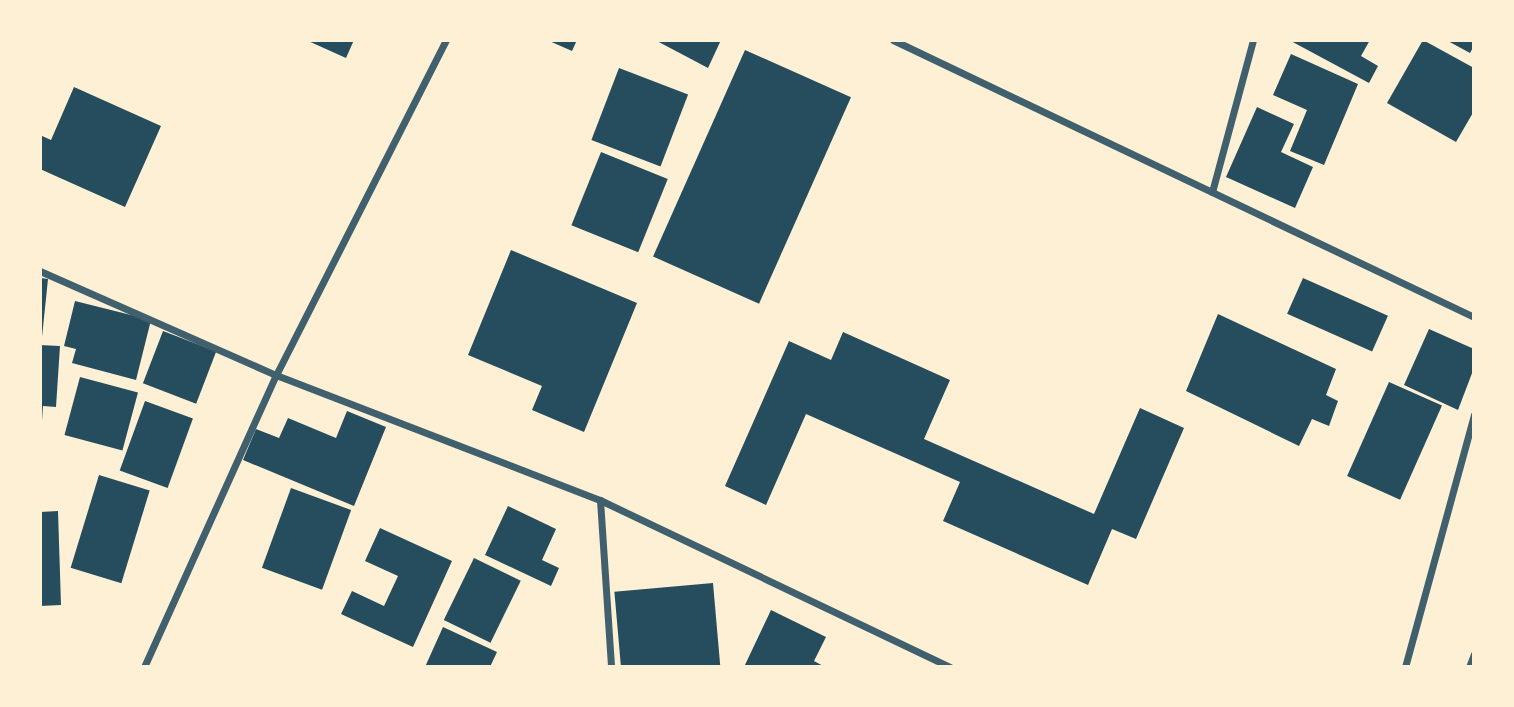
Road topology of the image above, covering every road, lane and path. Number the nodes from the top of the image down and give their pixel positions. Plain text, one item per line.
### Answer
1 (446, 40) edge
2 (893, 40) edge
3 (1253, 40) edge
4 (1212, 192) junction
5 (40, 271) edge
6 (1474, 317) edge
7 (276, 374) junction
8 (1474, 414) edge
9 (600, 500) junction
10 (1474, 654) edge
11 (144, 667) edge
12 (611, 667) edge
13 (950, 667) edge
14 (1405, 667) edge
15 (1469, 667) edge

1 - 7 street
2 - 4 street
3 - 4 street
4 - 6 street
5 - 7 street
7 - 9 street
7 - 11 street
8 - 14 street
9 - 12 street
9 - 13 street
10 - 15 street

